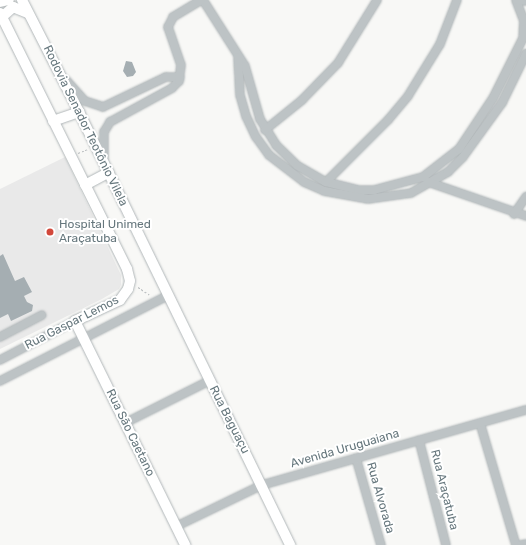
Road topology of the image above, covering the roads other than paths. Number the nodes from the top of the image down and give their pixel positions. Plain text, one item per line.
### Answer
1 (9, 0) edge
2 (22, 0) edge
3 (202, 0) edge
4 (377, 0) edge
5 (457, 0) edge
6 (517, 0) edge
7 (526, 1) edge
8 (0, 2) edge
9 (28, 13) junction
10 (1, 15) edge
11 (526, 54) edge
12 (238, 57) junction
13 (57, 69) junction
14 (180, 77) junction
15 (79, 112) junction
16 (258, 115) junction
17 (247, 120) junction
18 (53, 121) junction
19 (265, 130) junction
20 (107, 168) junction
21 (305, 171) junction
22 (423, 177) junction
23 (300, 178) junction
24 (326, 182) junction
25 (431, 184) junction
26 (85, 185) junction
27 (526, 197) edge
28 (514, 214) junction
29 (526, 216) edge
30 (130, 281) joint
31 (167, 296) junction
32 (42, 315) dead end
33 (75, 322) junction
34 (0, 337) edge
35 (83, 338) junction
36 (0, 360) edge
37 (0, 381) edge
38 (209, 381) junction
39 (526, 410) edge
40 (125, 423) junction
41 (480, 423) junction
42 (419, 440) junction
43 (356, 458) junction
44 (262, 485) junction
45 (176, 526) junction
46 (526, 544) edge
47 (185, 545) edge
48 (290, 545) edge
49 (381, 545) edge
50 (446, 545) edge
51 (516, 545) edge
52 (521, 545) edge

1 - 8 main road
2 - 9 main road, Rodovia Senador Teotônio Vilela
3 - 12 street
3 - 14 street
4 - 19 street
5 - 24 street
6 - 7 street
6 - 22 street
9 - 10 main road
9 - 13 main road, Rodovia Senador Teotônio Vilela
10 - 18 main road, Rodovia Senador Teotônio Vilela
11 - 25 street
12 - 16 street
12 - 17 street
13 - 14 street
13 - 15 main road, Rodovia Senador Teotônio Vilela
14 - 20 street
15 - 18 main road
15 - 20 main road, Rodovia Senador Teotônio Vilela
16 - 17 street
16 - 19 street
17 - 23 street
18 - 26 main road, Rodovia Senador Teotônio Vilela
19 - 21 street
20 - 26 main road
20 - 31 main road, Rodovia Senador Teotônio Vilela
21 - 23 street
21 - 24 street
22 - 24 street
22 - 25 street
23 - 25 street
25 - 28 street
26 - 30 main road, Rodovia Senador Teotônio Vilela
27 - 28 street
28 - 29 street
30 - 33 main road, Rua Gaspar Lemos
31 - 35 street, Rua Gaspar Lemos
31 - 38 main road, Rua Baguaçu
32 - 34 street
33 - 35 main road, Rua São Caetano
33 - 36 street, Rua Gaspar Lemos
35 - 37 street, Rua Gaspar Lemos
35 - 40 main road, Rua São Caetano
38 - 40 street
38 - 44 main road, Rua Baguaçu
39 - 41 street, Avenida Uruguaiana
40 - 45 main road, Rua São Caetano
41 - 42 street, Avenida Uruguaiana
41 - 51 street
42 - 43 street, Avenida Uruguaiana
42 - 50 street, Rua Araçatuba
43 - 44 street, Avenida Uruguaiana
43 - 49 street, Rua Alvorada
44 - 45 street, Avenida Uruguaiana
44 - 48 main road, Rua Baguaçu
45 - 47 main road, Rua São Caetano
46 - 52 street

